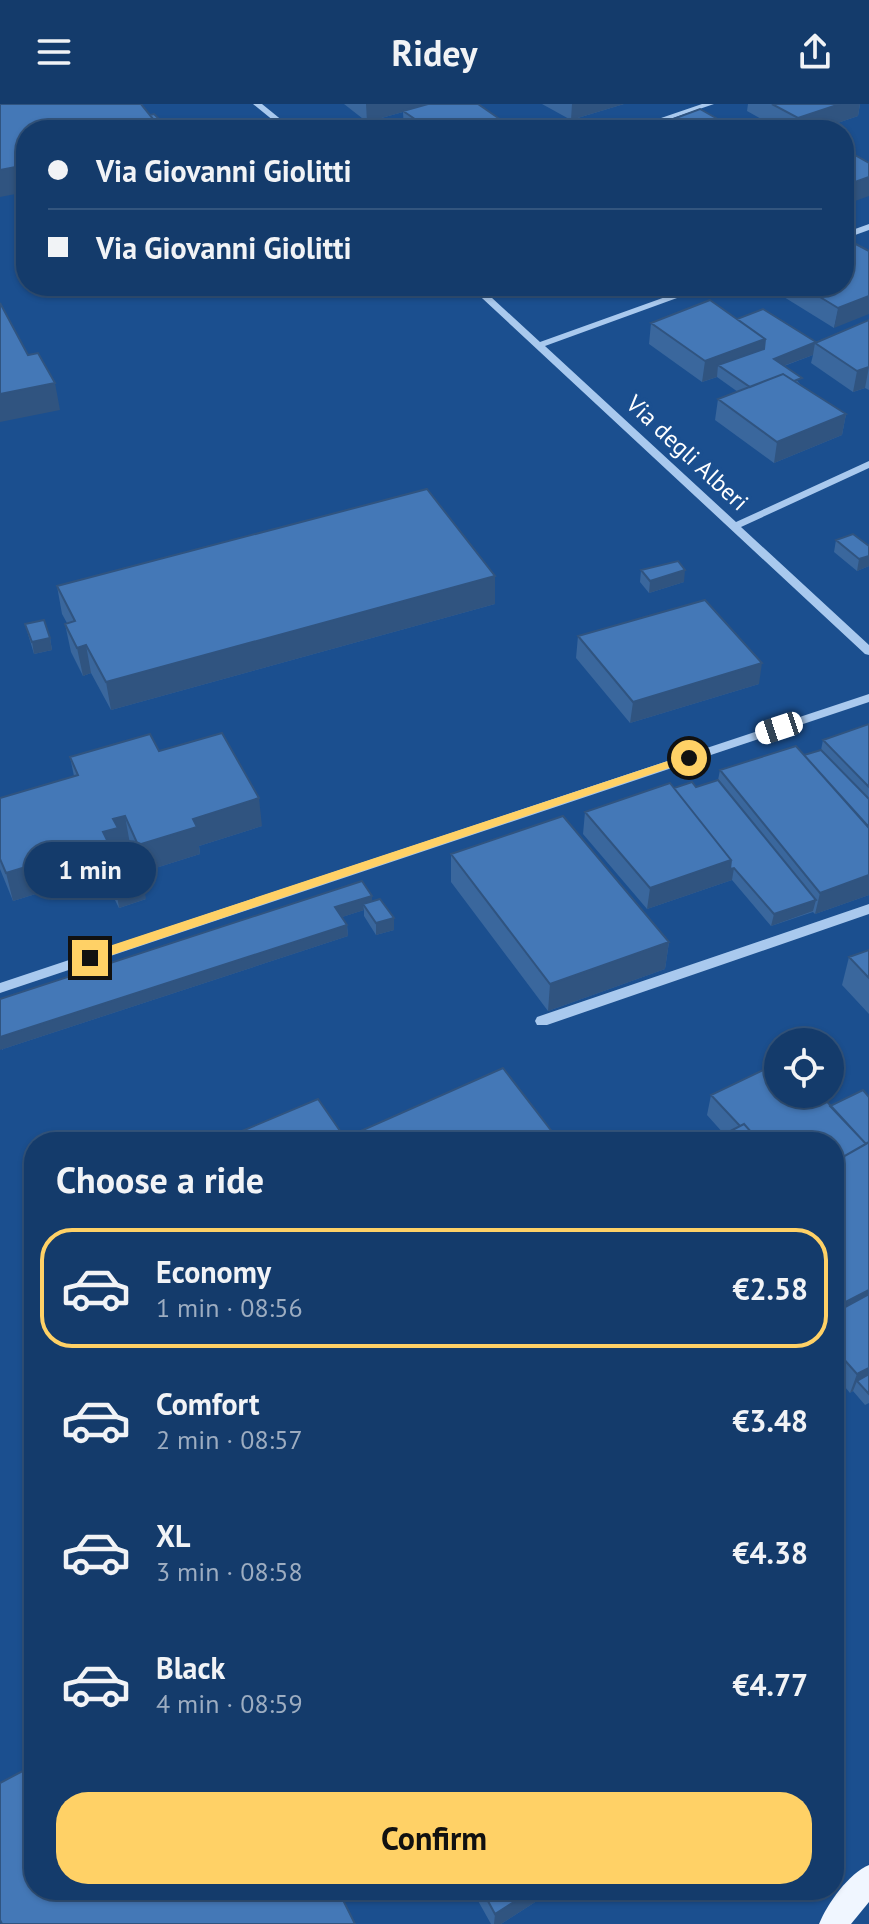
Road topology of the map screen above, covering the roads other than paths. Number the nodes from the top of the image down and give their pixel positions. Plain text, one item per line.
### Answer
1 (257, 104) edge
2 (710, 104) edge
3 (277, 120) edge
4 (661, 120) edge
5 (485, 296) edge
6 (677, 296) edge
7 (540, 345) junction
8 (869, 464) edge
9 (733, 527) junction
10 (869, 651) edge
11 (869, 698) edge
12 (869, 909) edge
13 (0, 988) edge
14 (542, 1021) dead end
15 (869, 1879) edge
16 (833, 1924) edge

1 - 3 street
2 - 4 street
5 - 7 street, Via degli Alberi
6 - 7 street
7 - 9 street, Via degli Alberi
8 - 9 street
9 - 10 street, Via degli Alberi
11 - 13 street
12 - 14 street
15 - 16 main road

